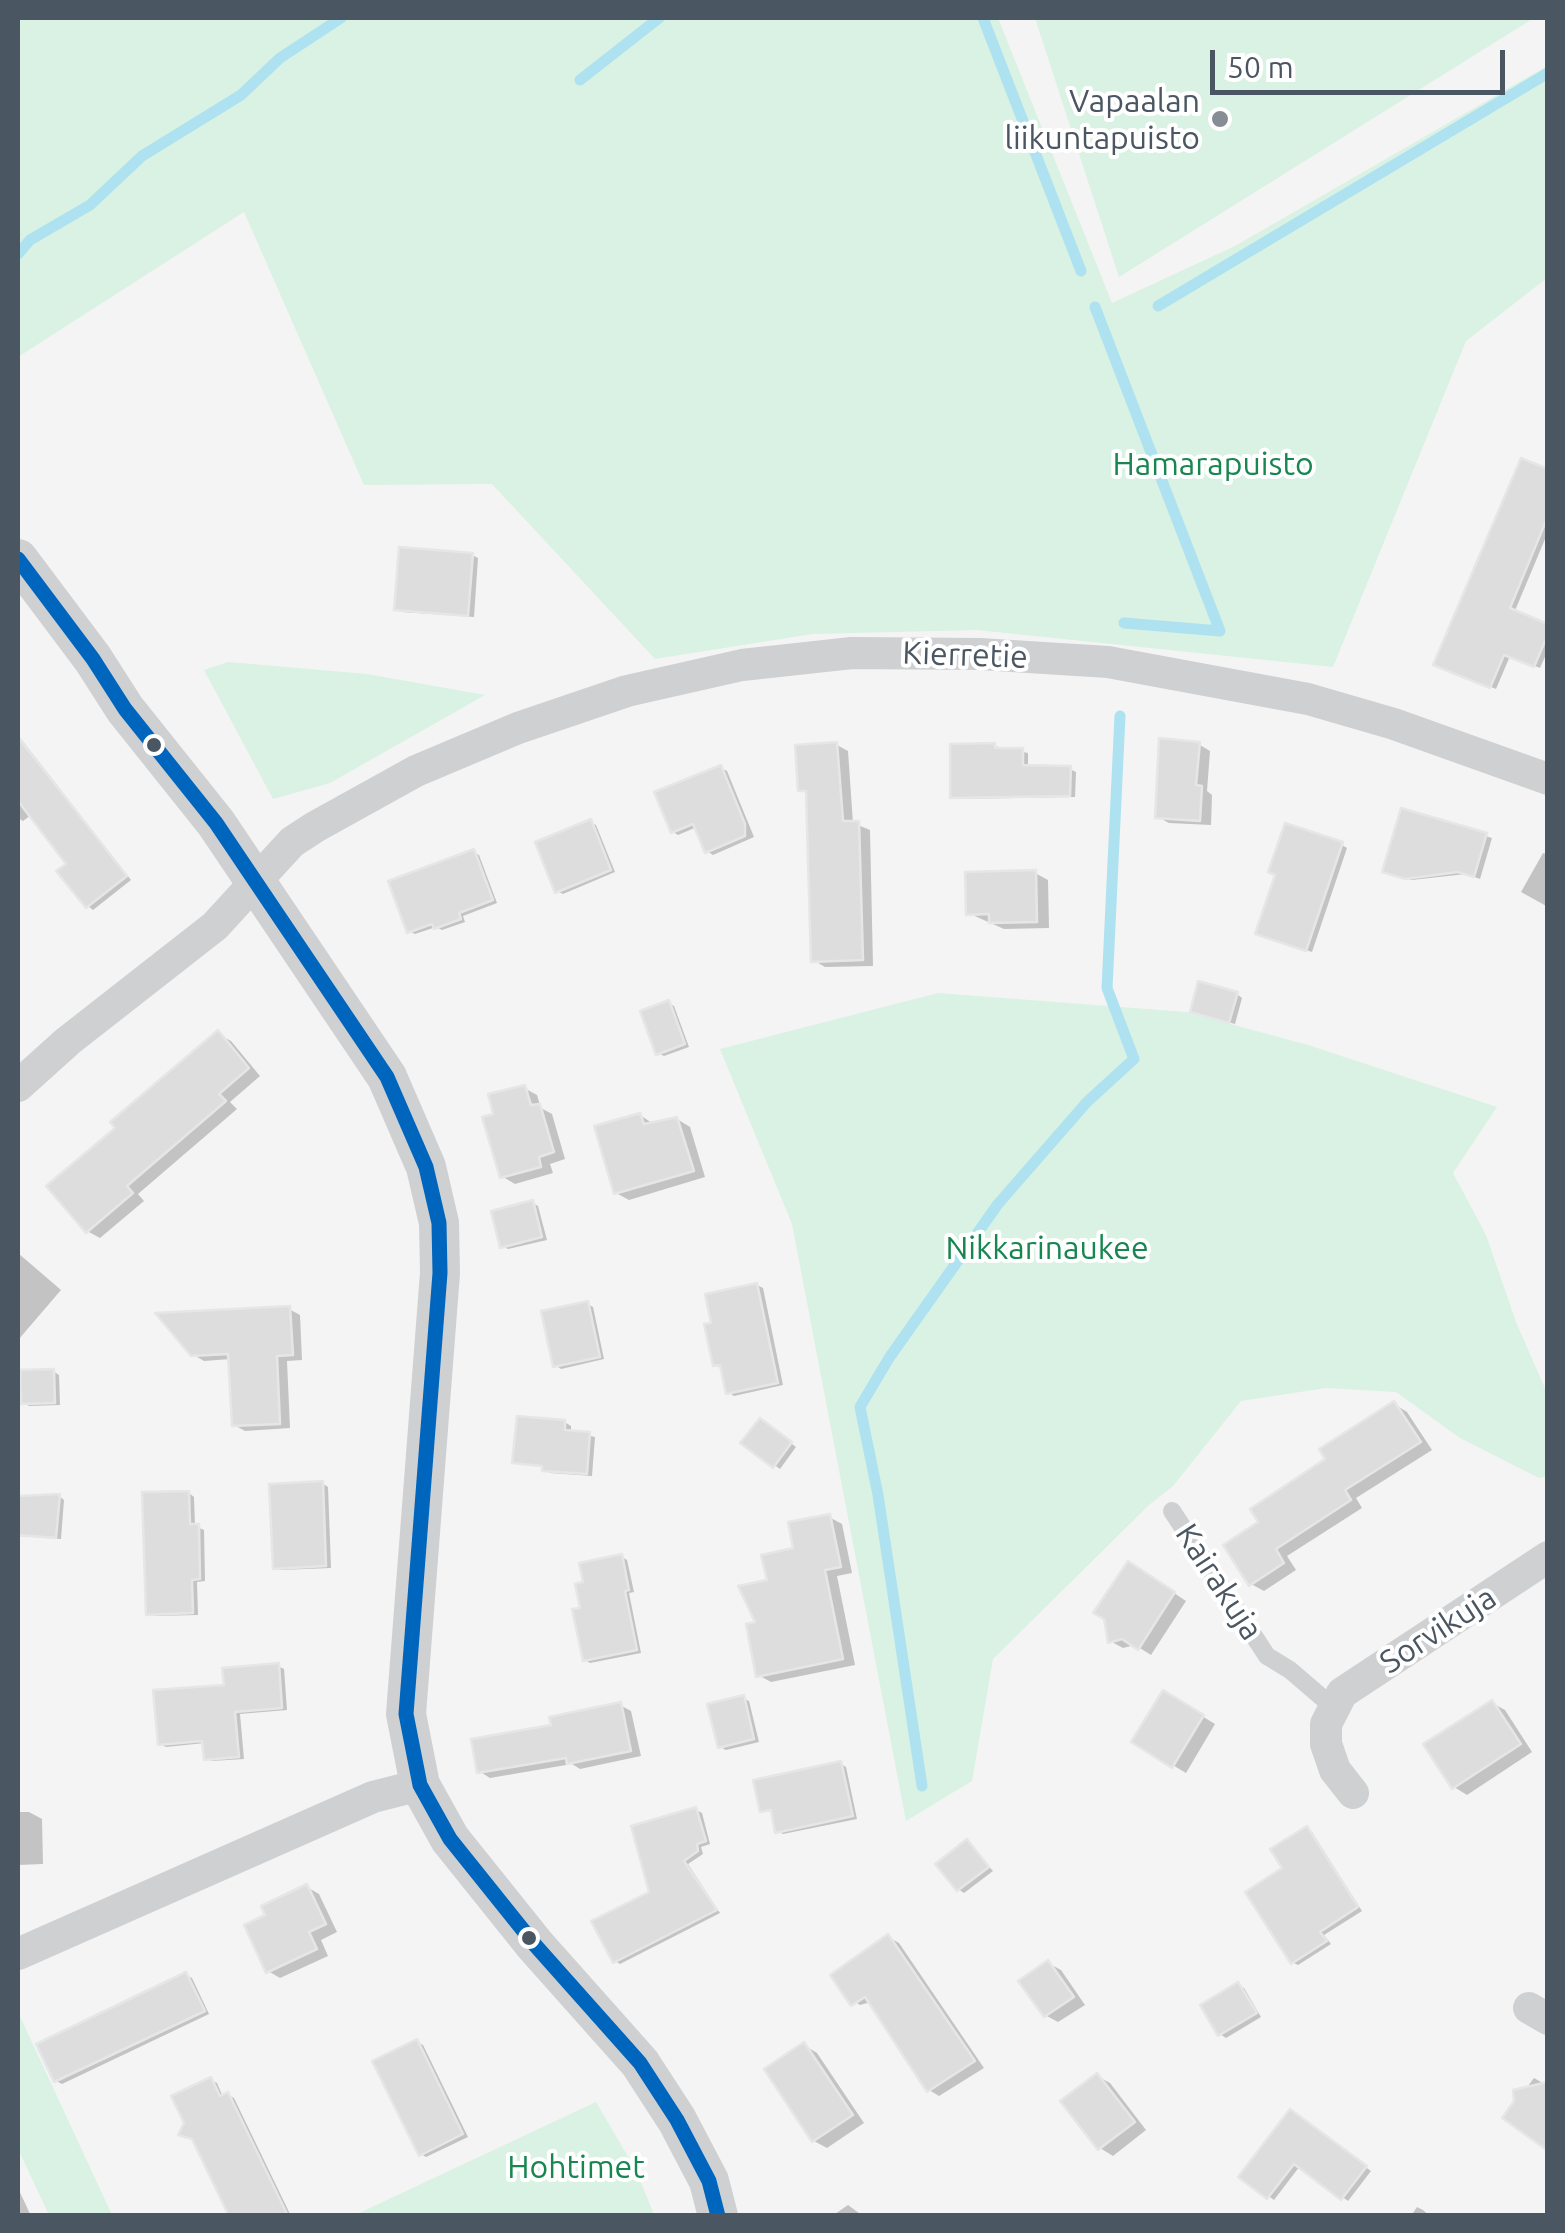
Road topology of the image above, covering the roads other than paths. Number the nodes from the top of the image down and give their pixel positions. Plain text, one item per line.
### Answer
1 (18, 559) edge
2 (1548, 779) edge
3 (256, 885) junction
4 (18, 1086) edge
5 (1172, 1510) dead end
6 (1548, 1557) edge
7 (1332, 1707) junction
8 (420, 1785) junction
9 (1353, 1792) dead end
10 (18, 1954) edge
11 (718, 2216) edge

1 - 3 street
2 - 3 street, Kierretie
3 - 4 street, Kierretie
3 - 8 street
5 - 7 lane, Kairakuja
6 - 7 street, Sorvikuja
7 - 9 street
8 - 10 street
8 - 11 street

